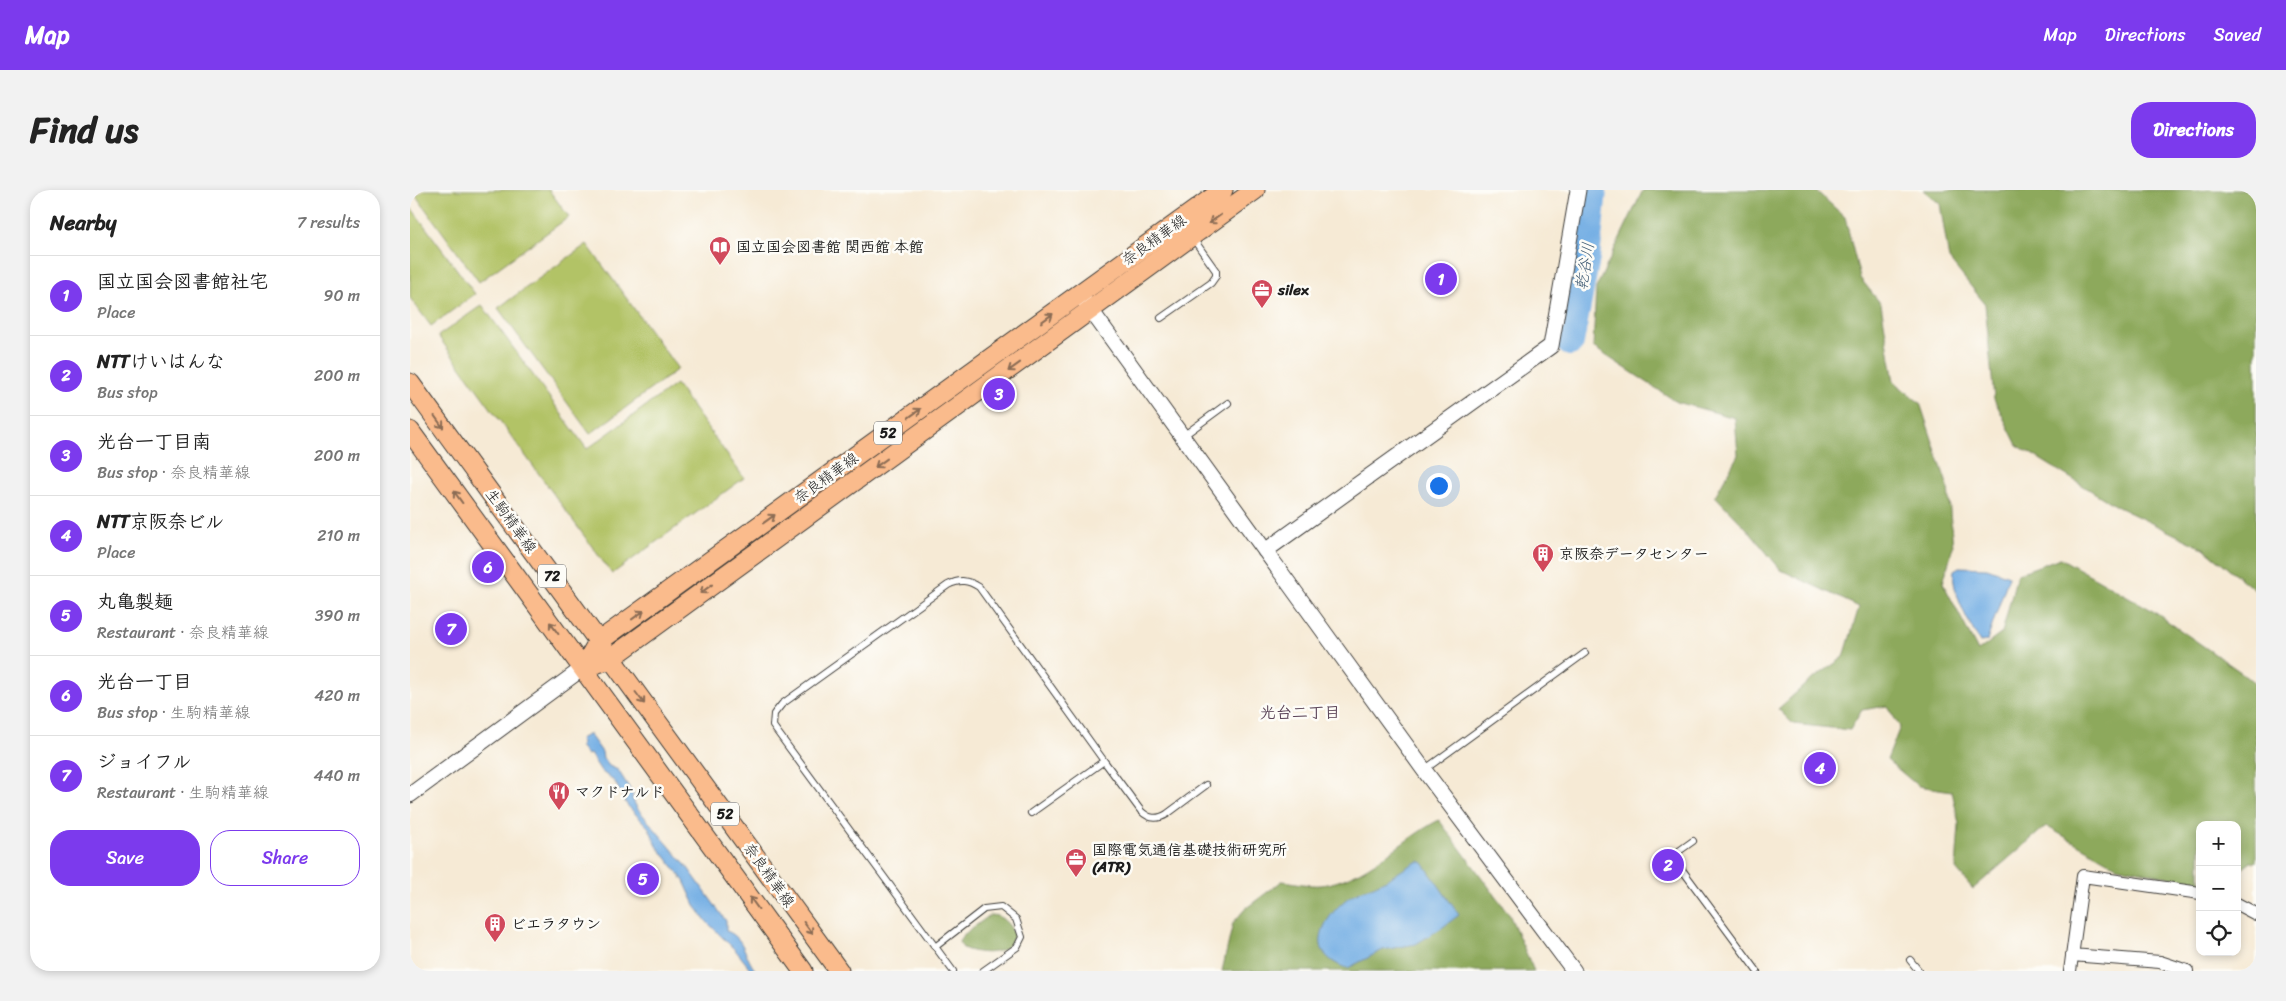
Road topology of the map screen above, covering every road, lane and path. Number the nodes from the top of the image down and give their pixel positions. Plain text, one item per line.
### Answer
1 (1223, 190) edge
2 (1254, 190) edge
3 (1578, 190) edge
4 (1192, 236) junction
5 (1079, 295) junction
6 (1091, 311) junction
7 (1161, 318) dead end
8 (410, 383) edge
9 (1228, 403) dead end
10 (410, 431) edge
11 (1182, 437) junction
12 (1265, 551) junction
13 (598, 642) junction
14 (1585, 653) dead end
15 (610, 659) junction
16 (583, 668) junction
17 (1104, 761) junction
18 (1424, 770) junction
19 (1206, 785) dead end
20 (410, 795) edge
21 (1031, 813) dead end
22 (1693, 841) dead end
23 (2196, 892) edge
24 (2241, 906) edge
25 (2256, 914) edge
26 (935, 947) junction
27 (2072, 955) junction
28 (1910, 960) dead end
29 (803, 971) edge
30 (839, 971) edge
31 (953, 971) edge
32 (983, 971) edge
33 (1574, 971) edge
34 (1757, 971) edge
35 (1919, 971) edge
36 (2070, 971) edge
37 (2187, 971) edge

1 - 5 main road, 奈良精華線 / 52
2 -> 4 main road, 奈良精華線 / 52
3 - 12 street
4 - 6 main road, 奈良精華線 / 52
4 - 7 lane
5 - 6 street
13 -> 5 main road, 奈良精華線 / 52
6 - 11 street
6 -> 15 main road, 奈良精華線 / 52
8 -> 13 main road, 生駒精華線 / 72
9 - 11 lane
16 -> 10 main road, 生駒精華線 / 72
11 - 12 street
12 - 18 street
13 - 15 main road, 生駒精華線 / 72
13 - 16 main road, 奈良精華線 / 52
14 - 18 lane
15 - 16 main road, 奈良精華線 / 52
15 -> 30 main road, 奈良精華線 / 52
16 - 20 street
29 -> 16 main road, 奈良精華線 / 52
17 - 19 lane
17 - 21 lane
17 - 26 lane
18 - 33 street
22 - 34 lane
23 - 27 street
24 - 25 street
26 - 31 lane
26 - 32 lane
27 - 36 street
27 - 37 street
28 - 35 lane

